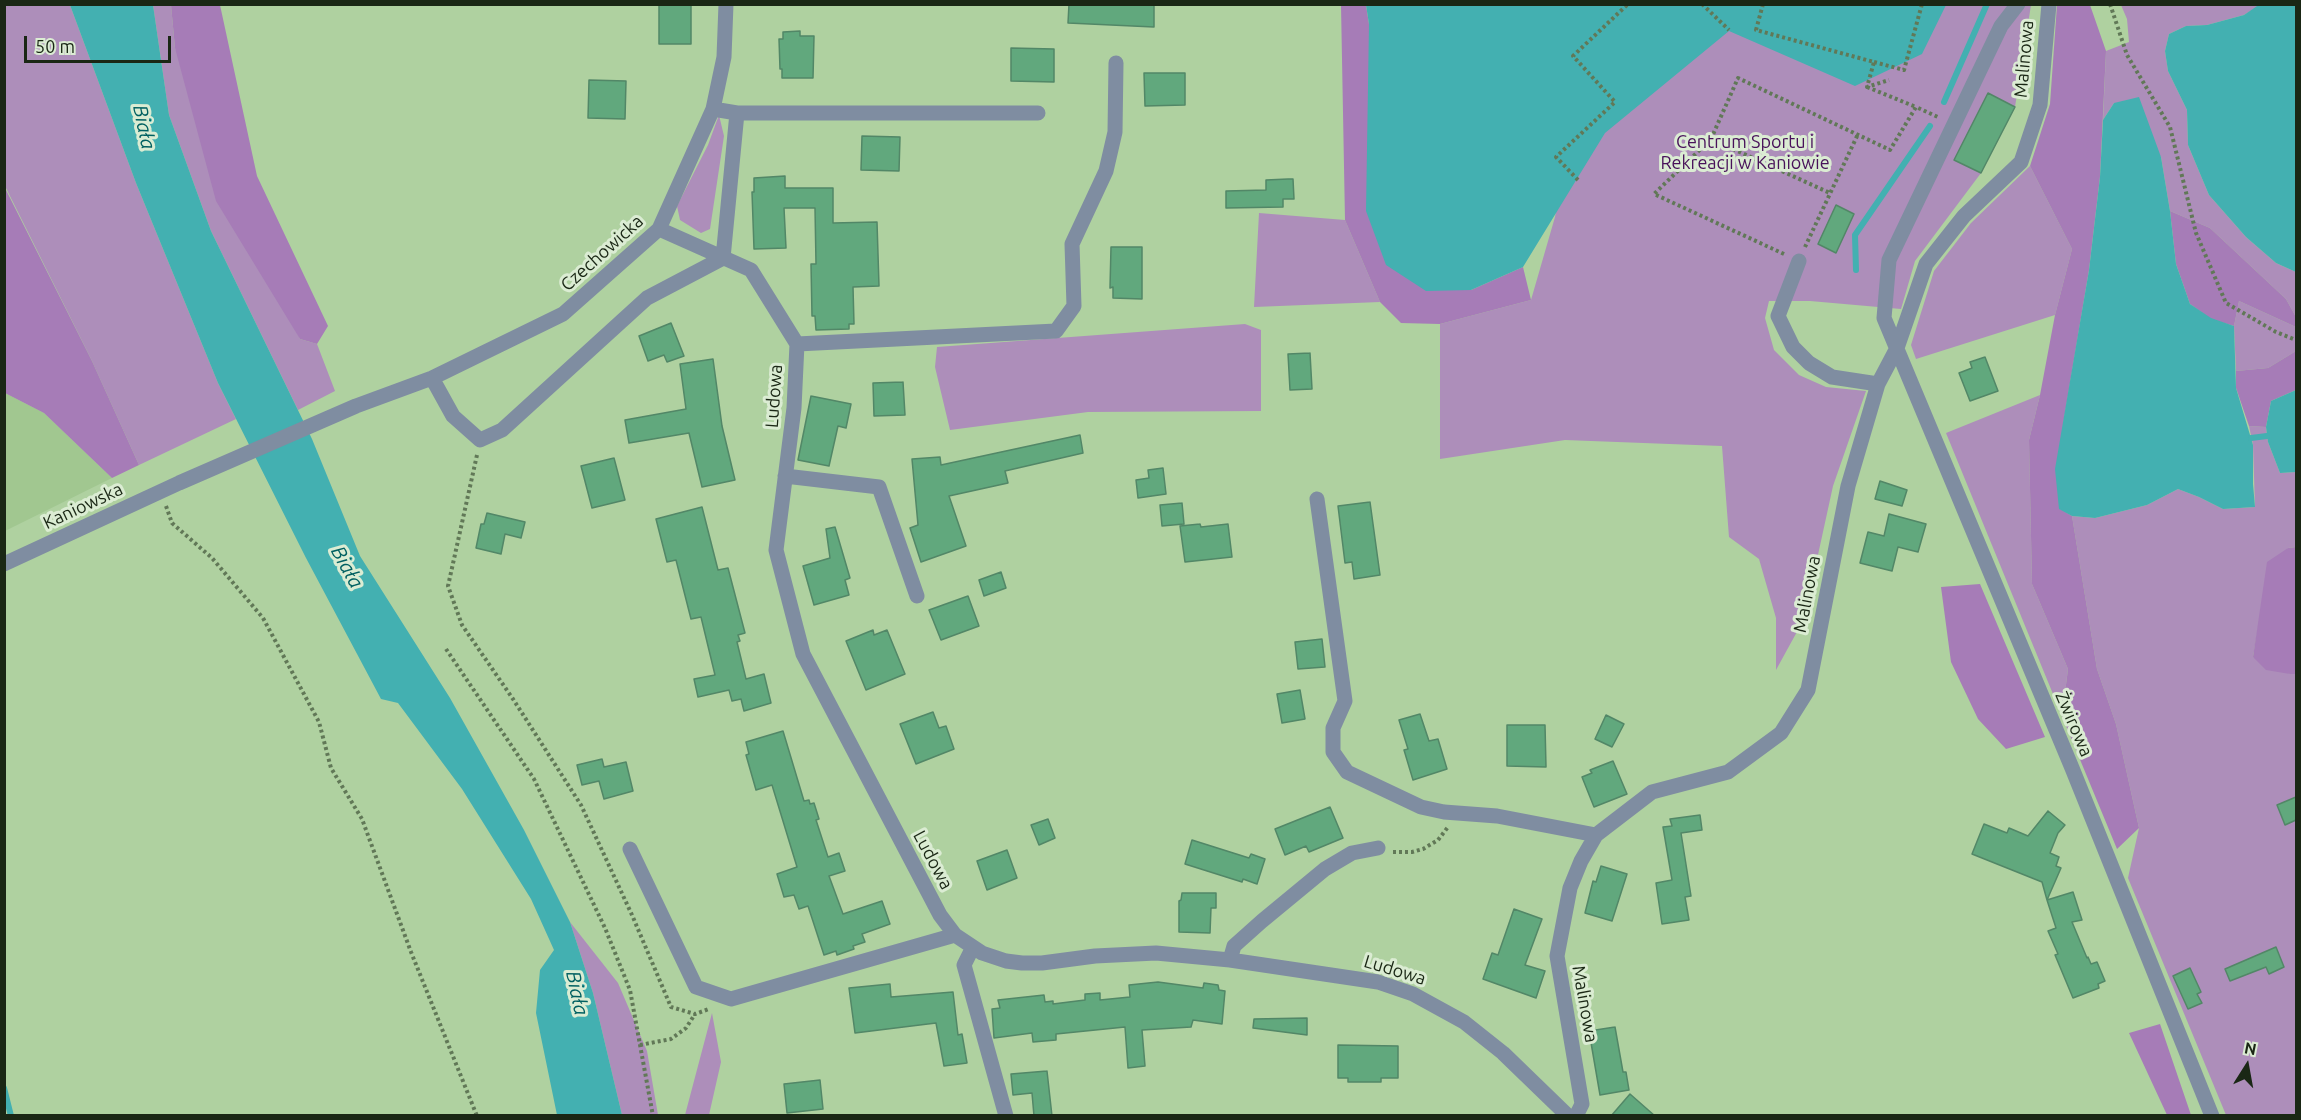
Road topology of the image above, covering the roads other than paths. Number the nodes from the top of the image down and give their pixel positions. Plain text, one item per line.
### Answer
1 (726, 4) edge
2 (2018, 4) edge
3 (2049, 4) edge
4 (1116, 63) dead end
5 (712, 109) junction
6 (737, 113) junction
7 (1038, 113) dead end
8 (659, 229) junction
9 (723, 258) junction
10 (1799, 261) road end
11 (797, 344) junction
12 (1897, 348) junction
13 (432, 378) junction
14 (1878, 384) junction
15 (785, 476) junction
16 (179, 483) joint
17 (1317, 499) dead end
18 (4, 564) edge
19 (917, 596) dead end
20 (1596, 835) junction
21 (1378, 848) road end
22 (630, 849) dead end
23 (956, 935) junction
24 (973, 947) junction
25 (1230, 960) junction
26 (1006, 1116) edge
27 (1568, 1116) edge
28 (1576, 1116) edge
29 (2212, 1116) edge

1 - 5 street, Czechowicka
2 - 12 street, Żwirowa
3 - 12 street, Malinowa
4 - 11 street
5 - 6 street
5 - 8 street, Czechowicka
6 - 7 street
6 - 9 street
8 - 9 street, Ludowa
8 - 13 street, Czechowicka
9 - 11 street, Ludowa
9 - 13 street
10 - 14 street
11 - 15 street, Ludowa
12 - 14 street, Malinowa
12 - 29 street, Żwirowa
13 - 16 street, Czechowicka
14 - 20 street, Malinowa
15 - 19 street
15 - 23 street, Ludowa
16 - 18 street, Kaniowska
17 - 20 street
20 - 28 street, Malinowa
21 - 25 street
22 - 23 street
23 - 24 street, Ludowa
24 - 25 street, Ludowa
24 - 26 street
25 - 27 street, Ludowa

